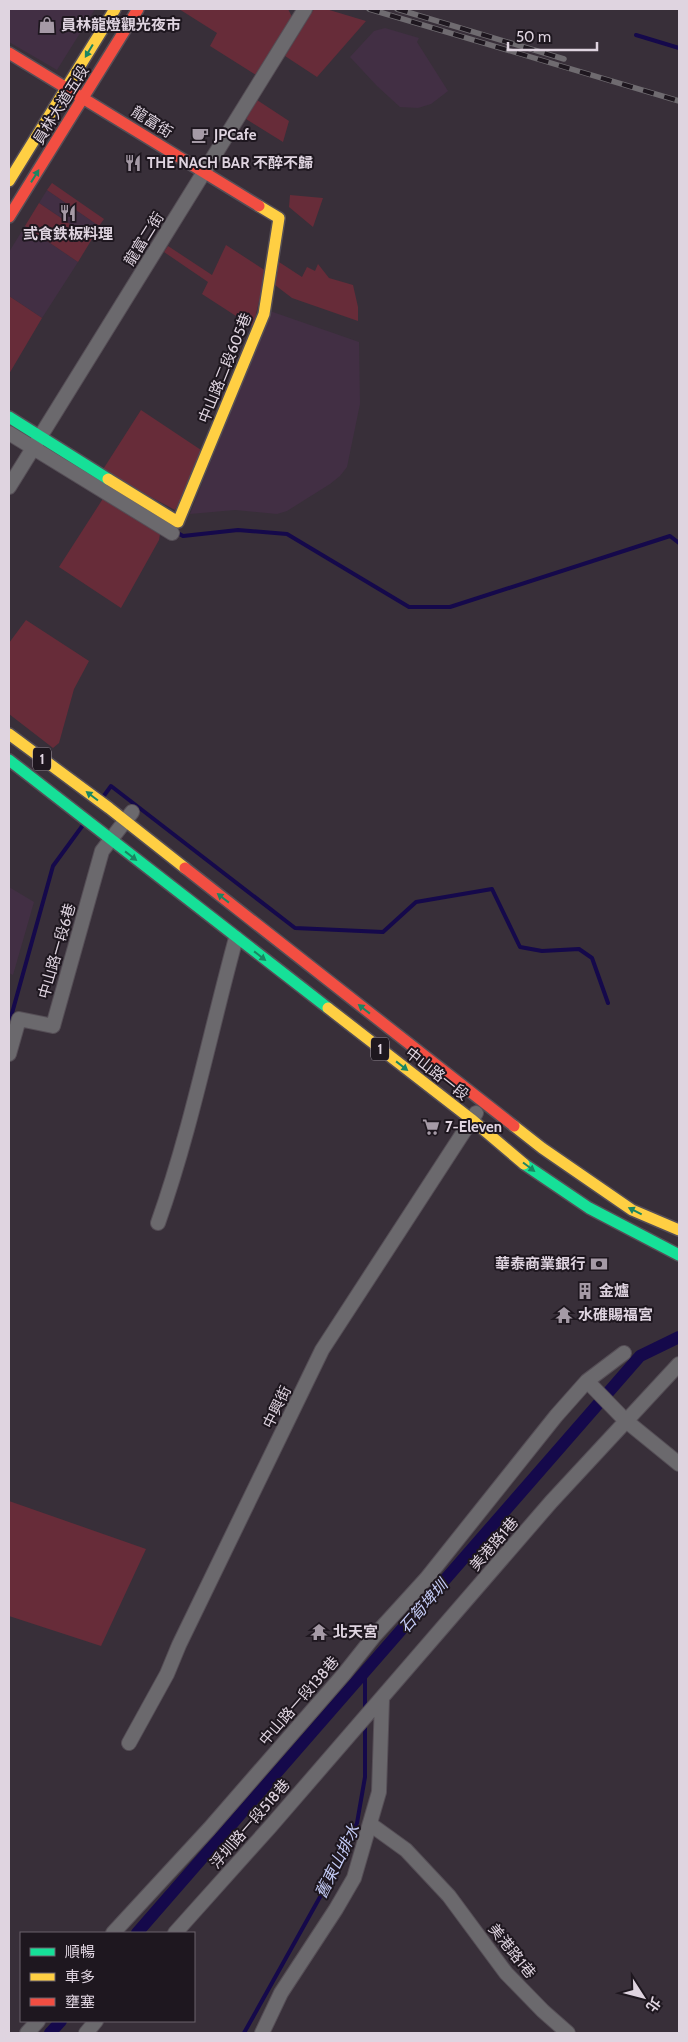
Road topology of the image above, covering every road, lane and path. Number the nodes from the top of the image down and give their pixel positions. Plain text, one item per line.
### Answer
1 (114, 9) edge
2 (138, 9) edge
3 (305, 9) edge
4 (9, 53) edge
5 (67, 87) junction
6 (84, 97) junction
7 (204, 172) junction
8 (9, 181) edge
9 (9, 218) edge
10 (279, 218) joint
11 (9, 417) edge
12 (9, 433) edge
13 (38, 442) junction
14 (9, 487) edge
15 (175, 528) joint
16 (9, 734) edge
17 (9, 760) edge
18 (129, 817) junction
19 (111, 840) junction
20 (236, 938) junction
21 (9, 1054) edge
22 (485, 1103) junction
23 (471, 1119) junction
24 (158, 1223) dead end
25 (679, 1230) edge
26 (679, 1256) edge
27 (624, 1352) dead end
28 (679, 1364) edge
29 (587, 1381) junction
30 (625, 1420) junction
31 (679, 1464) edge
32 (382, 1699) junction
33 (370, 1712) joint
34 (129, 1743) dead end
35 (370, 1824) junction
36 (114, 1932) edge
37 (176, 1932) edge
38 (37, 2022) edge
39 (95, 2022) edge
40 (27, 2033) edge
41 (86, 2033) edge
42 (262, 2033) edge
43 (568, 2033) edge

1 -> 5 main road, 員林大道五段
2 - 6 main road, 員林大道五段
3 - 7 street, 龍富二街
4 - 5 main road, 龍富街
5 - 6 main road, 龍富街
5 - 8 main road, 員林大道五段
6 - 7 main road, 龍富街
9 -> 6 main road, 員林大道五段
7 - 10 main road, 龍富街
7 - 13 street, 龍富二街
10 - 15 main road, 中山路二段605巷
11 - 13 main road
12 - 13 street
13 - 14 street, 龍富二街
13 - 15 street
18 -> 16 main road, 中山路一段 / 1
17 - 19 main road, 中山路一段 / 1
18 - 19 street, 中山路一段6巷
22 -> 18 main road, 中山路一段 / 1
19 -> 20 main road, 中山路一段 / 1
19 - 21 street, 中山路一段6巷
20 -> 23 main road, 中山路一段 / 1
20 - 24 street
22 - 23 street, 中興街
25 -> 22 main road, 中山路一段 / 1
23 -> 26 main road, 中山路一段 / 1
23 - 34 street, 中興街
27 - 29 street, 中山路一段138巷
28 - 30 street, 美港路1巷
29 - 30 street
29 - 36 street, 中山路一段138巷
30 - 31 street
30 - 32 street, 美港路1巷
32 - 33 street, 美港路1巷
32 - 35 street
33 - 37 street, 浮圳路一段518巷
35 - 42 street
35 - 43 street, 美港路1巷
38 - 40 street
39 - 41 street

